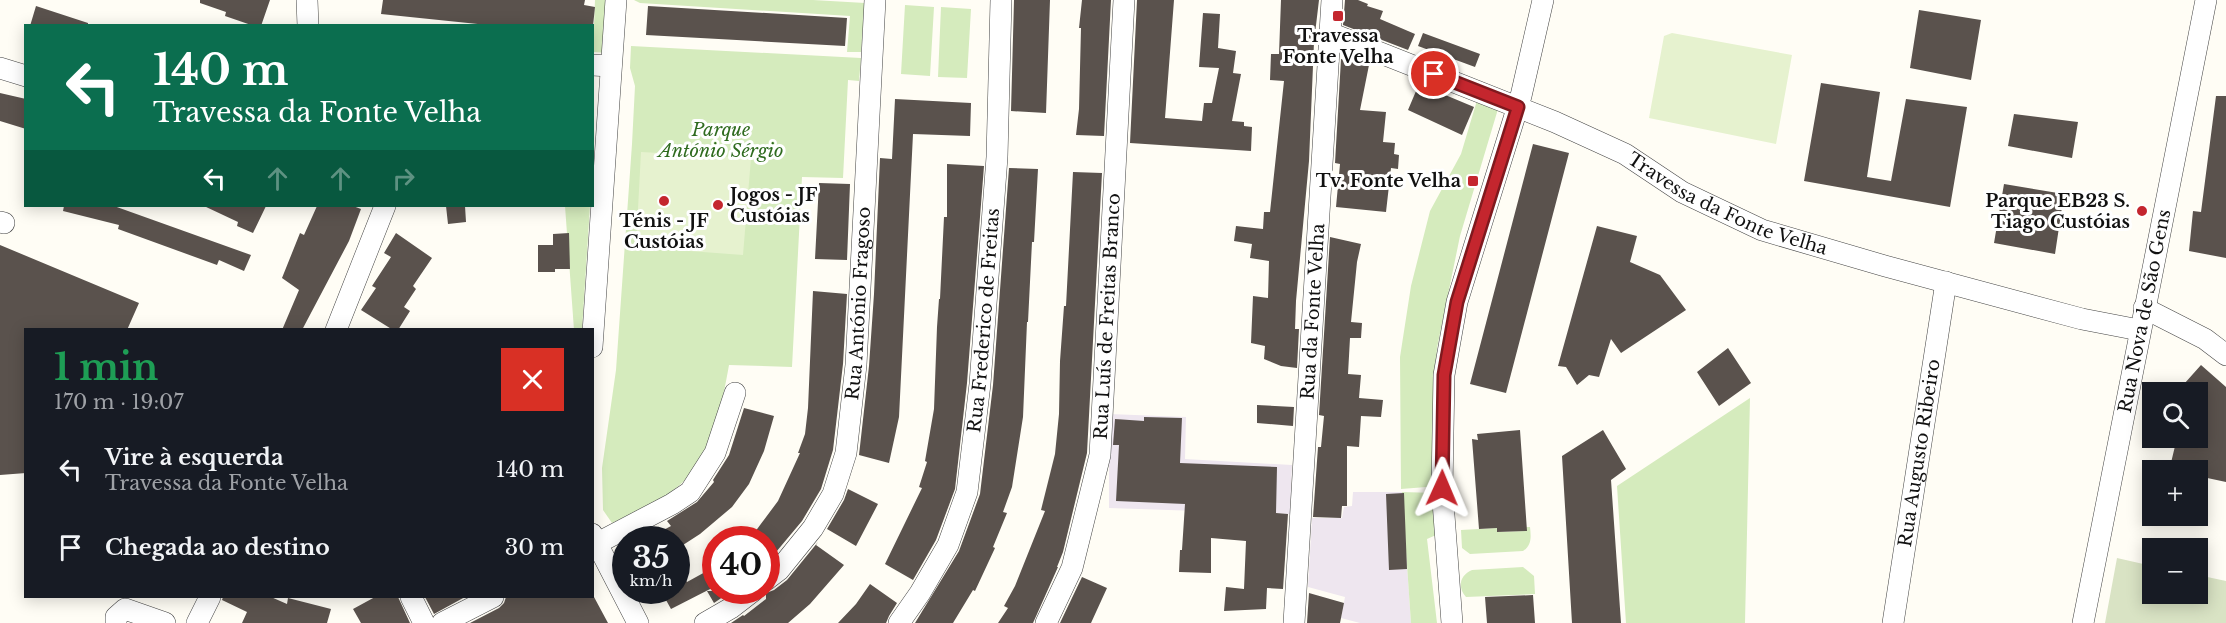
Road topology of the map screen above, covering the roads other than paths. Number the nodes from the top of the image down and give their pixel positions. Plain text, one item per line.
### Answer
1 (307, 0) edge
2 (616, 0) edge
3 (875, 0) edge
4 (1001, 0) edge
5 (1124, 0) edge
6 (1332, 0) edge
7 (1543, 0) edge
8 (2200, 5) edge
9 (308, 24) edge
10 (1330, 33) junction
11 (602, 65) edge
12 (0, 68) edge
13 (24, 75) edge
14 (1518, 107) junction
15 (599, 140) edge
16 (385, 207) edge
17 (1946, 282) junction
18 (2144, 308) junction
19 (339, 328) edge
20 (593, 328) edge
21 (2139, 330) junction
22 (2226, 355) edge
23 (735, 393) dead end
24 (594, 541) edge
25 (780, 569) edge
26 (210, 598) edge
27 (412, 598) edge
28 (491, 598) edge
29 (736, 604) edge
30 (123, 616) edge
31 (165, 623) edge
32 (197, 623) edge
33 (424, 623) edge
34 (442, 623) edge
35 (638, 623) edge
36 (705, 623) edge
37 (899, 623) edge
38 (1046, 623) edge
39 (1294, 623) edge
40 (1452, 623) edge
41 (1893, 623) edge
42 (2083, 623) edge

1 - 9 street
2 - 11 street
3 - 25 street, Rua António Fragoso
4 - 37 street, Rua Frederico de Freitas
5 - 38 street, Rua Luís de Freitas Branco
6 - 10 street, Rua da Fonte Velha
7 - 14 street
8 - 18 street, Rua Nova de São Gens
10 - 14 street, Travessa da Fonte Velha
10 - 39 street, Rua da Fonte Velha
11 - 15 street
12 - 13 street
14 - 17 street, Travessa da Fonte Velha
14 - 40 street
15 - 20 street
16 - 19 street
17 - 21 street, Travessa da Fonte Velha
17 - 41 street, Rua Augusto Ribeiro
18 - 21 street, Rua Nova de São Gens
18 - 22 street
21 - 42 street, Rua Nova de São Gens
23 - 24 street
24 - 35 street
26 - 32 street
27 - 33 street
28 - 34 street
29 - 36 street
30 - 31 street

